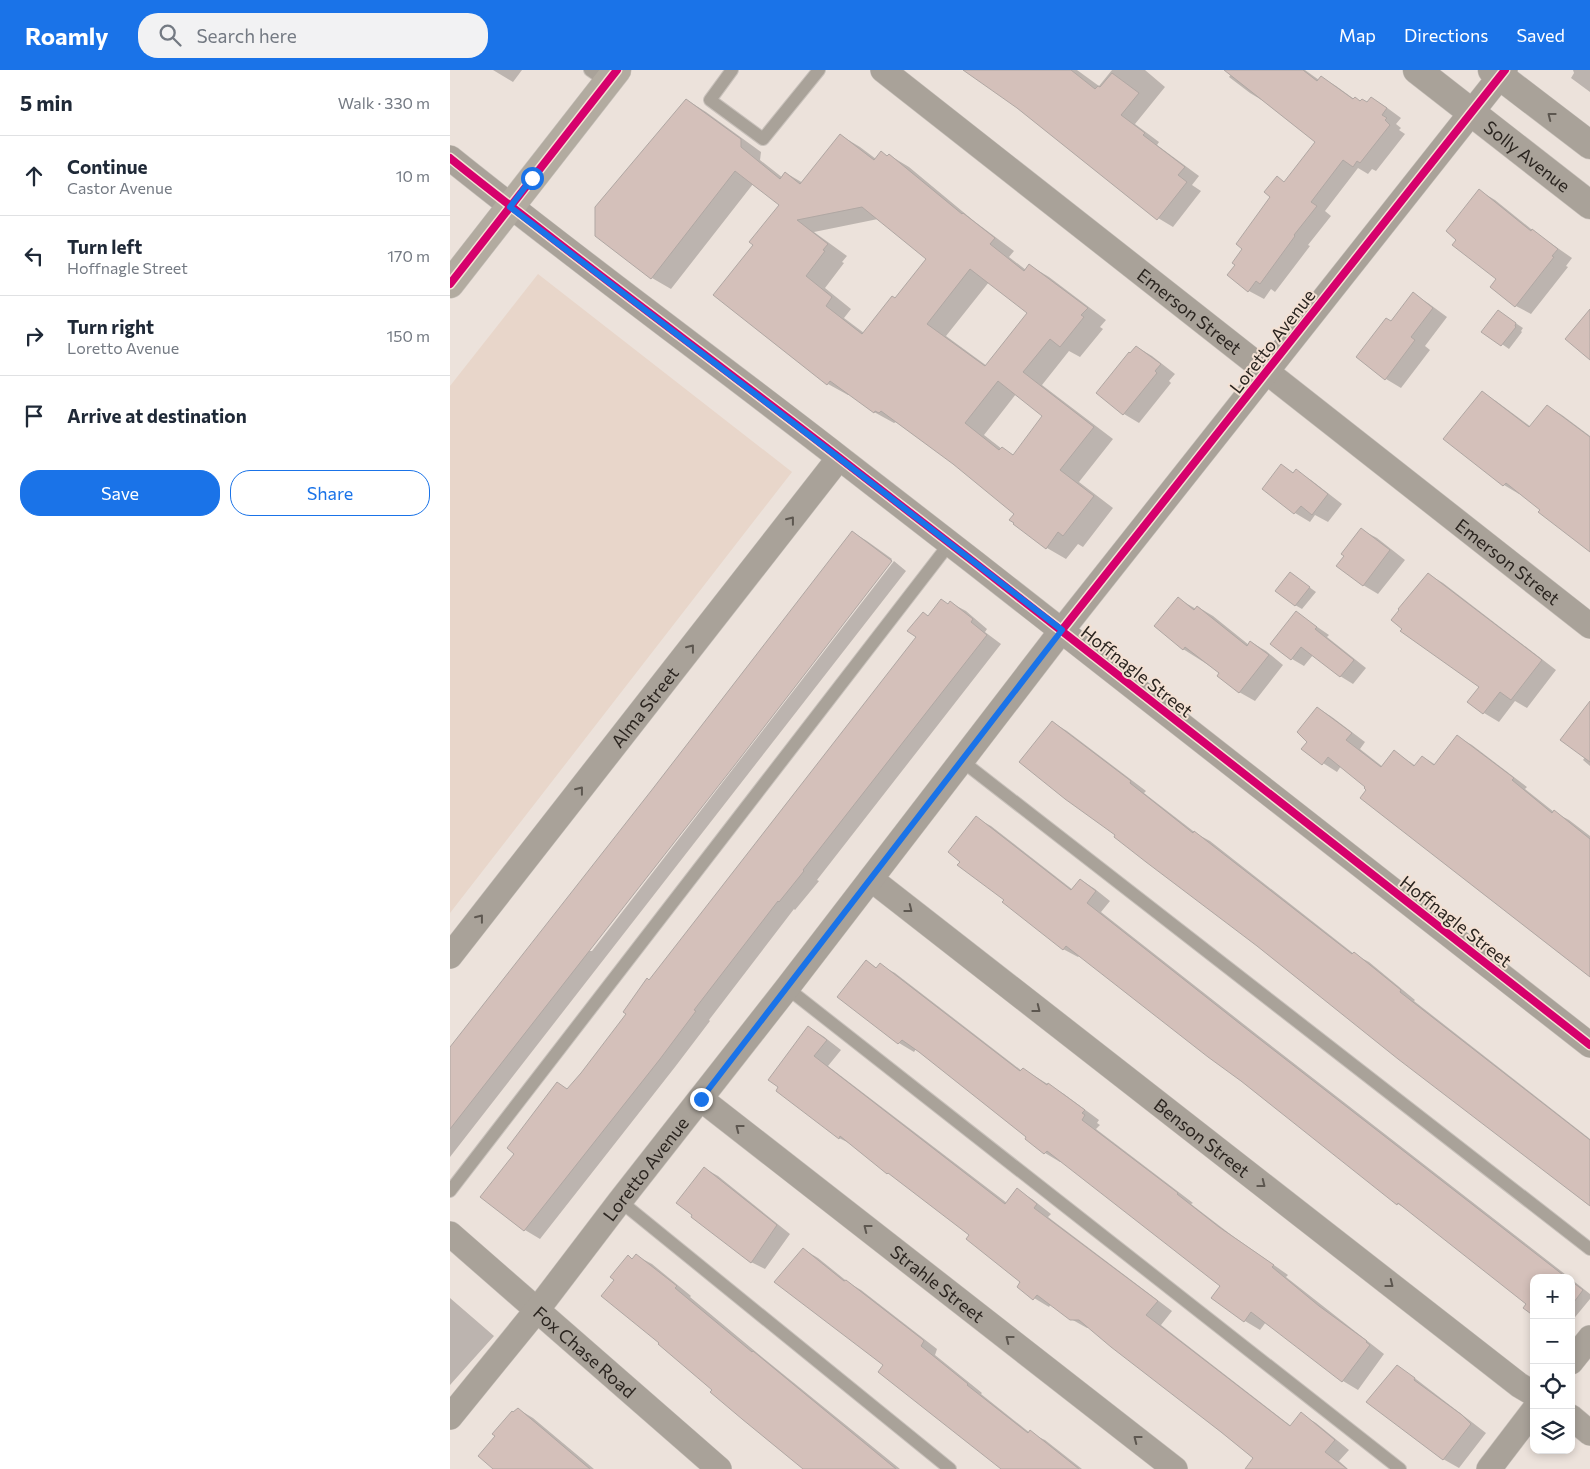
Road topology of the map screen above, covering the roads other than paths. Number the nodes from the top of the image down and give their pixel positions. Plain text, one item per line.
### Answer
1 (732, 70) edge
2 (819, 70) edge
3 (882, 70) edge
4 (1417, 70) edge
5 (1499, 72) edge
6 (605, 74) edge
7 (1472, 113) junction
8 (1590, 146) edge
9 (450, 158) edge
10 (1590, 205) edge
11 (510, 207) junction
12 (450, 284) edge
13 (1267, 372) junction
14 (839, 458) junction
15 (950, 543) junction
16 (1590, 626) edge
17 (1062, 630) junction
18 (962, 761) junction
19 (871, 879) junction
20 (450, 956) edge
21 (787, 988) junction
22 (1590, 1046) edge
23 (701, 1099) junction
24 (450, 1191) edge
25 (620, 1201) junction
26 (450, 1234) edge
27 (1590, 1250) edge
28 (537, 1310) junction
29 (1590, 1338) edge
30 (1575, 1357) edge
31 (1530, 1392) edge
32 (1530, 1415) edge
33 (450, 1417) edge
34 (1575, 1420) edge
35 (1590, 1433) edge
36 (719, 1469) edge
37 (950, 1469) edge
38 (1175, 1469) edge
39 (1400, 1469) edge
40 (1489, 1469) edge

1 - 2 lane
3 - 13 street, Emerson Street
4 - 7 street, Solly Avenue
5 - 7 street, Loretto Avenue
8 -> 5 street
6 - 11 main road
7 - 10 street, Solly Avenue
7 - 13 street, Loretto Avenue
9 - 11 street, Hoffnagle Street
11 - 12 main road
11 - 14 street, Hoffnagle Street
13 - 16 street, Emerson Street
13 - 17 street, Loretto Avenue
14 - 15 street, Hoffnagle Street
20 -> 14 street, Alma Street
15 - 17 street, Hoffnagle Street
15 - 24 lane
17 - 18 street, Loretto Avenue
17 - 22 street, Hoffnagle Street
18 - 19 street, Loretto Avenue
18 - 27 lane
19 - 21 street, Loretto Avenue
19 -> 31 street, Benson Street
21 - 23 street, Loretto Avenue
21 - 39 lane
23 - 25 street, Loretto Avenue
38 -> 23 street, Strahle Street
25 - 28 street, Loretto Avenue
25 - 37 lane
26 - 28 street, Fox Chase Road
28 - 33 street, Loretto Avenue
28 - 36 street, Fox Chase Road
29 - 30 street
32 - 40 street
34 - 35 street

